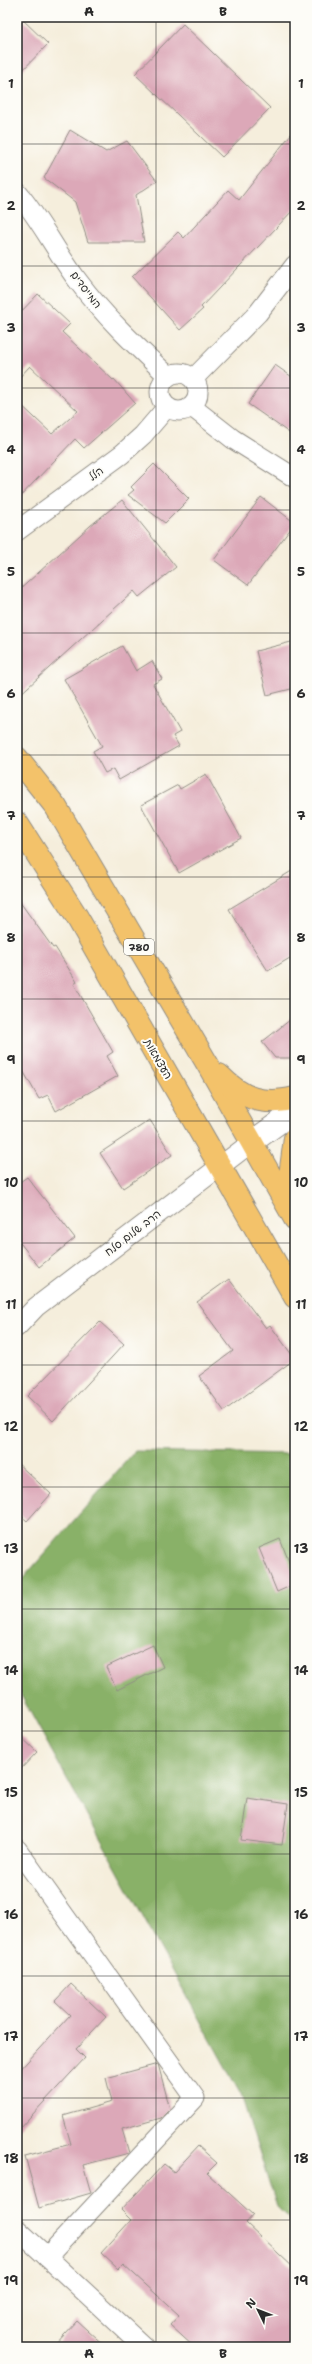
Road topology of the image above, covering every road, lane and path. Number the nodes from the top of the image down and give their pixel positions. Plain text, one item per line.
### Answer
1 (17, 192) edge
2 (295, 265) edge
3 (168, 376) junction
4 (193, 379) junction
5 (167, 407) junction
6 (192, 407) junction
7 (295, 478) edge
8 (17, 531) edge
9 (17, 758) edge
10 (17, 823) edge
11 (208, 1064) junction
12 (295, 1098) edge
13 (295, 1111) edge
14 (295, 1138) edge
15 (252, 1142) junction
16 (219, 1166) junction
17 (294, 1216) edge
18 (295, 1297) edge
19 (21, 1315) edge
20 (17, 1849) edge
21 (17, 2229) edge
22 (47, 2257) junction
23 (144, 2347) edge

1 - 3 street, המייסדים
2 - 4 street
3 - 4 street
3 - 5 street
4 - 6 street
5 - 6 street
5 - 8 street, הלל
6 - 7 street
9 - 11 main road, 780
10 - 16 main road, העצמאות
11 - 12 main road
11 - 15 main road, 780
13 - 15 street
14 - 17 main road
15 - 16 street, הרב שלום סלח
15 - 17 main road, 780
16 - 18 main road, העצמאות
16 - 19 street, הרב שלום סלח
20 - 22 street
21 - 22 street
22 - 23 street

